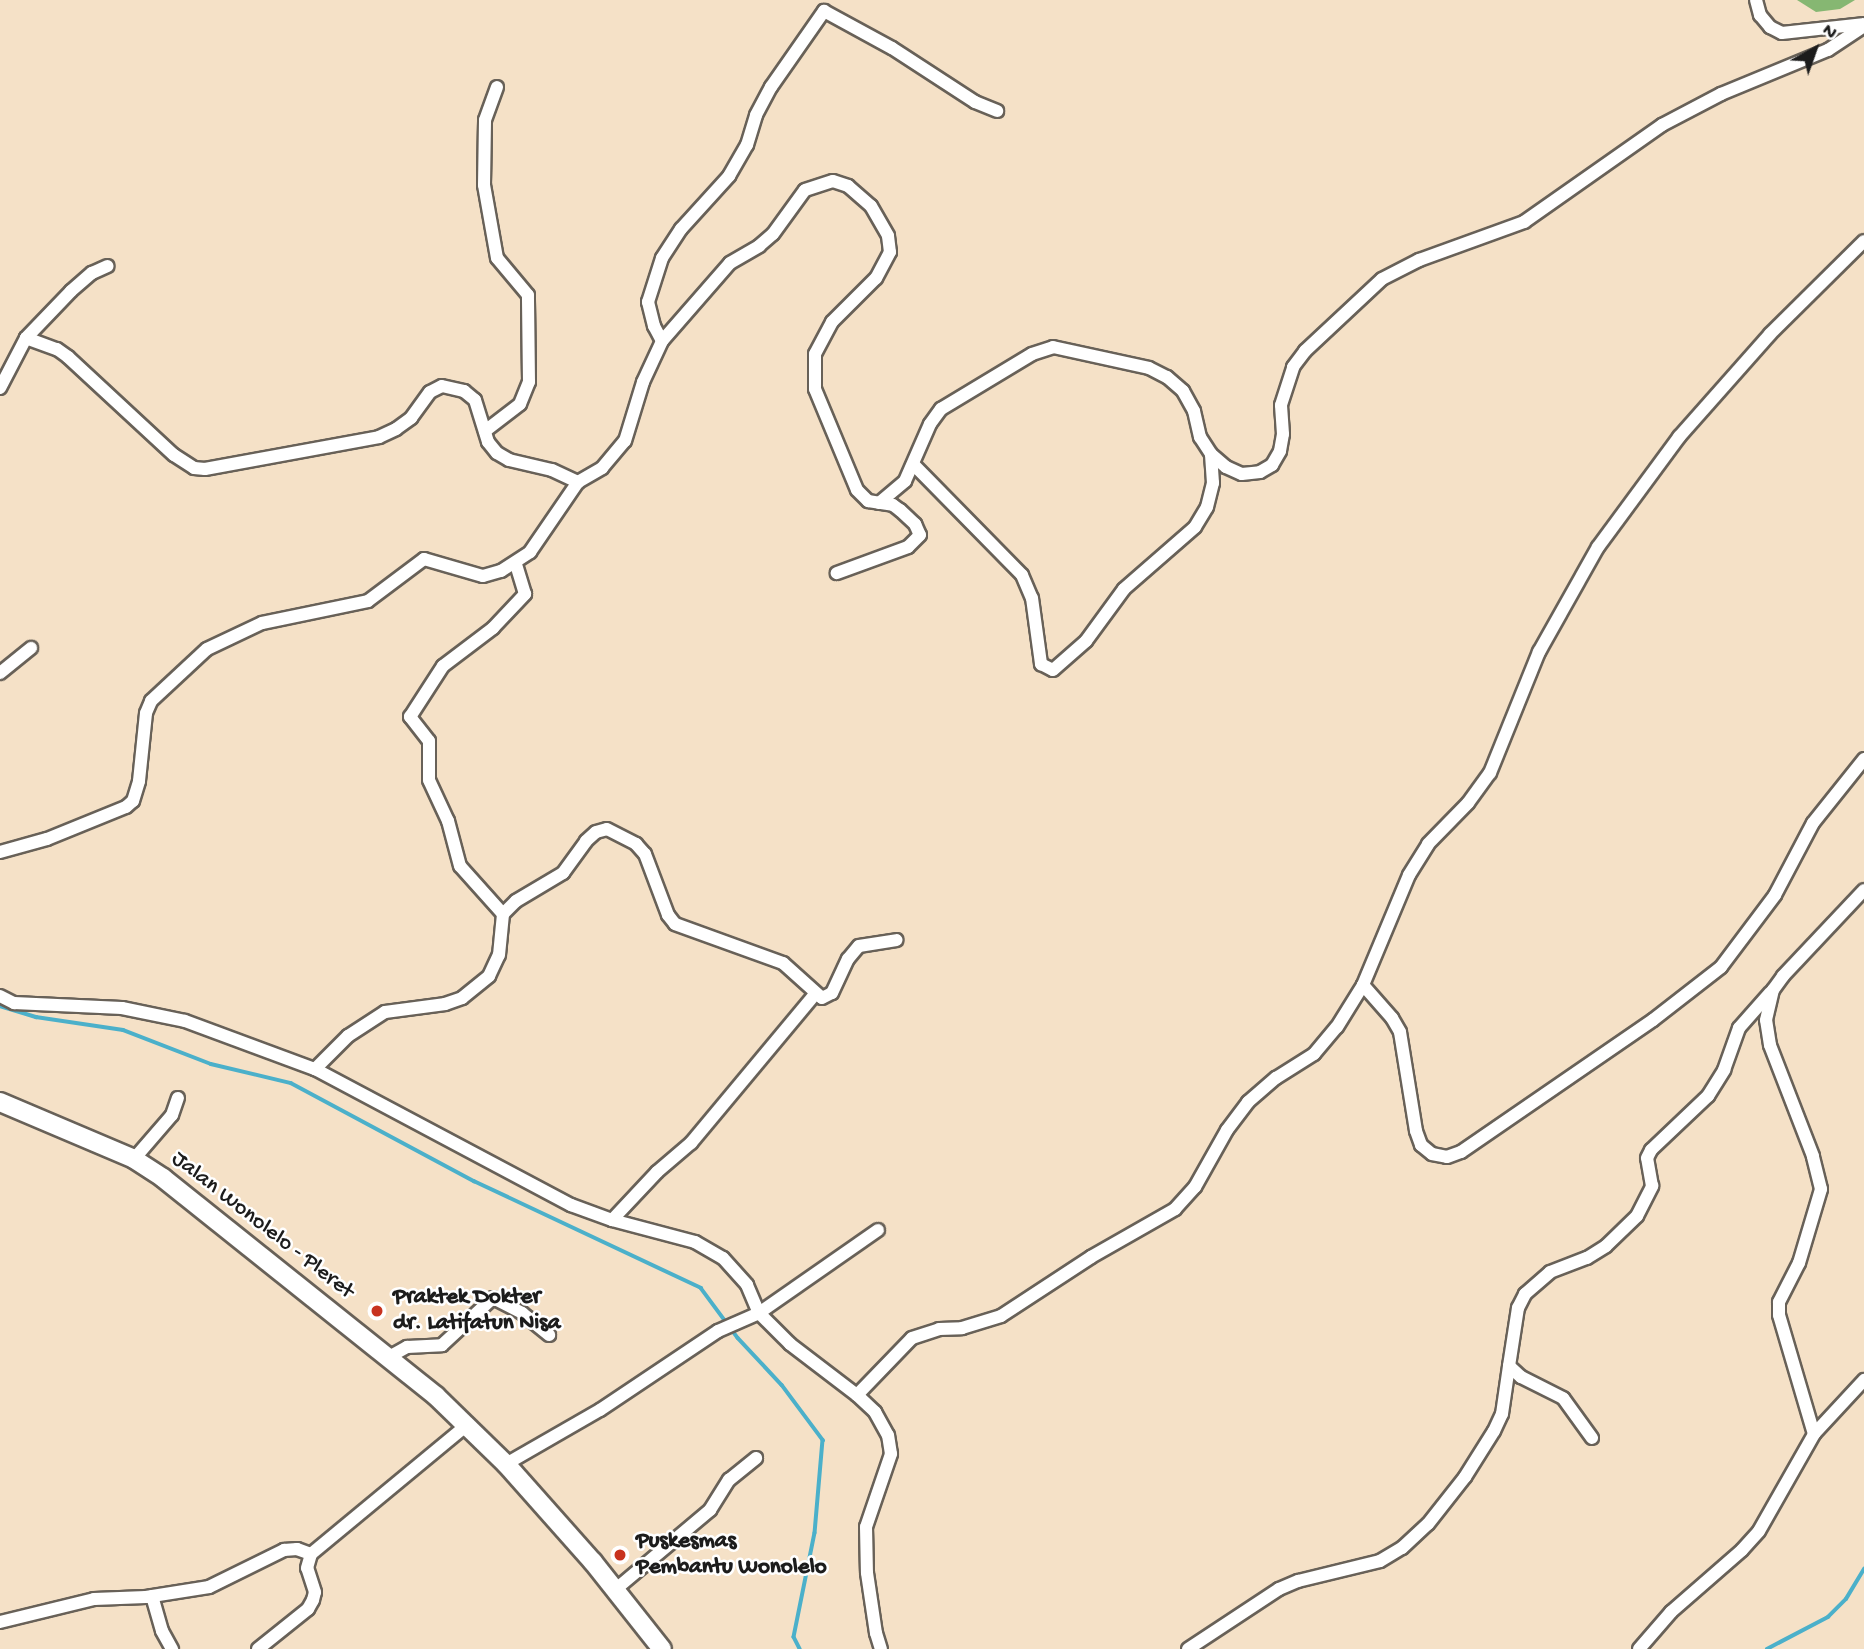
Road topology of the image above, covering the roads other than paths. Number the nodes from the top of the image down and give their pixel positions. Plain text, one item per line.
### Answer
1 (1756, 0) edge
2 (826, 5) edge
3 (1864, 25) edge
4 (497, 87) dead end
5 (997, 111) dead end
6 (1864, 241) edge
7 (108, 266) dead end
8 (26, 338) junction
9 (662, 341) junction
10 (0, 388) edge
11 (485, 431) junction
12 (1211, 454) junction
13 (914, 465) junction
14 (578, 482) junction
15 (879, 503) junction
16 (516, 564) junction
17 (837, 573) dead end
18 (31, 648) dead end
19 (0, 673) edge
20 (1864, 759) edge
21 (0, 852) edge
22 (1864, 890) edge
23 (503, 914) junction
24 (897, 940) dead end
25 (1363, 985) junction
26 (1773, 990) junction
27 (815, 993) junction
28 (0, 996) edge
29 (315, 1069) junction
30 (178, 1098) dead end
31 (0, 1102) edge
32 (134, 1159) junction
33 (612, 1220) junction
34 (878, 1230) dead end
35 (759, 1313) junction
36 (550, 1335) dead end
37 (389, 1357) junction
38 (1509, 1366) junction
39 (1864, 1380) edge
40 (857, 1395) junction
41 (468, 1424) junction
42 (1814, 1434) junction
43 (1592, 1438) dead end
44 (756, 1458) dead end
45 (506, 1464) junction
46 (311, 1554) junction
47 (615, 1589) junction
48 (152, 1596) junction
49 (0, 1622) edge
50 (172, 1649) edge
51 (258, 1649) edge
52 (662, 1649) edge
53 (881, 1649) edge
54 (1188, 1649) edge
55 (1639, 1649) edge

1 - 3 street
2 - 5 street
2 - 9 street
3 - 12 street
4 - 11 street
6 - 25 street
7 - 8 street
8 - 10 street
8 - 11 street
9 - 14 street
9 - 15 street
11 - 14 street
12 - 13 street
12 - 13 street
13 - 15 street
14 - 16 street
15 - 17 street
16 - 21 street
16 - 23 street
18 - 19 street
20 - 25 street
22 - 26 street
23 - 27 street
23 - 29 street
24 - 27 street
25 - 40 street
26 - 38 street
26 - 42 street
27 - 33 street
28 - 29 street
29 - 33 street
30 - 32 street
31 - 32 main road, Jalan Wonolelo - Pleret
32 - 37 main road, Jalan Wonolelo - Pleret
33 - 35 street
34 - 35 street
35 - 40 street
35 - 45 street
36 - 37 street
37 - 41 main road, Jalan Wonolelo - Pleret
38 - 43 street
38 - 54 street
39 - 42 street
40 - 53 street
41 - 45 main road, Jalan Wonolelo - Pleret
41 - 46 street
42 - 55 street
44 - 47 street
45 - 47 main road, Jalan Wonolelo - Pleret
46 - 48 street
46 - 51 street
47 - 52 main road, Jalan Wonolelo - Pleret
48 - 49 street
48 - 50 street

